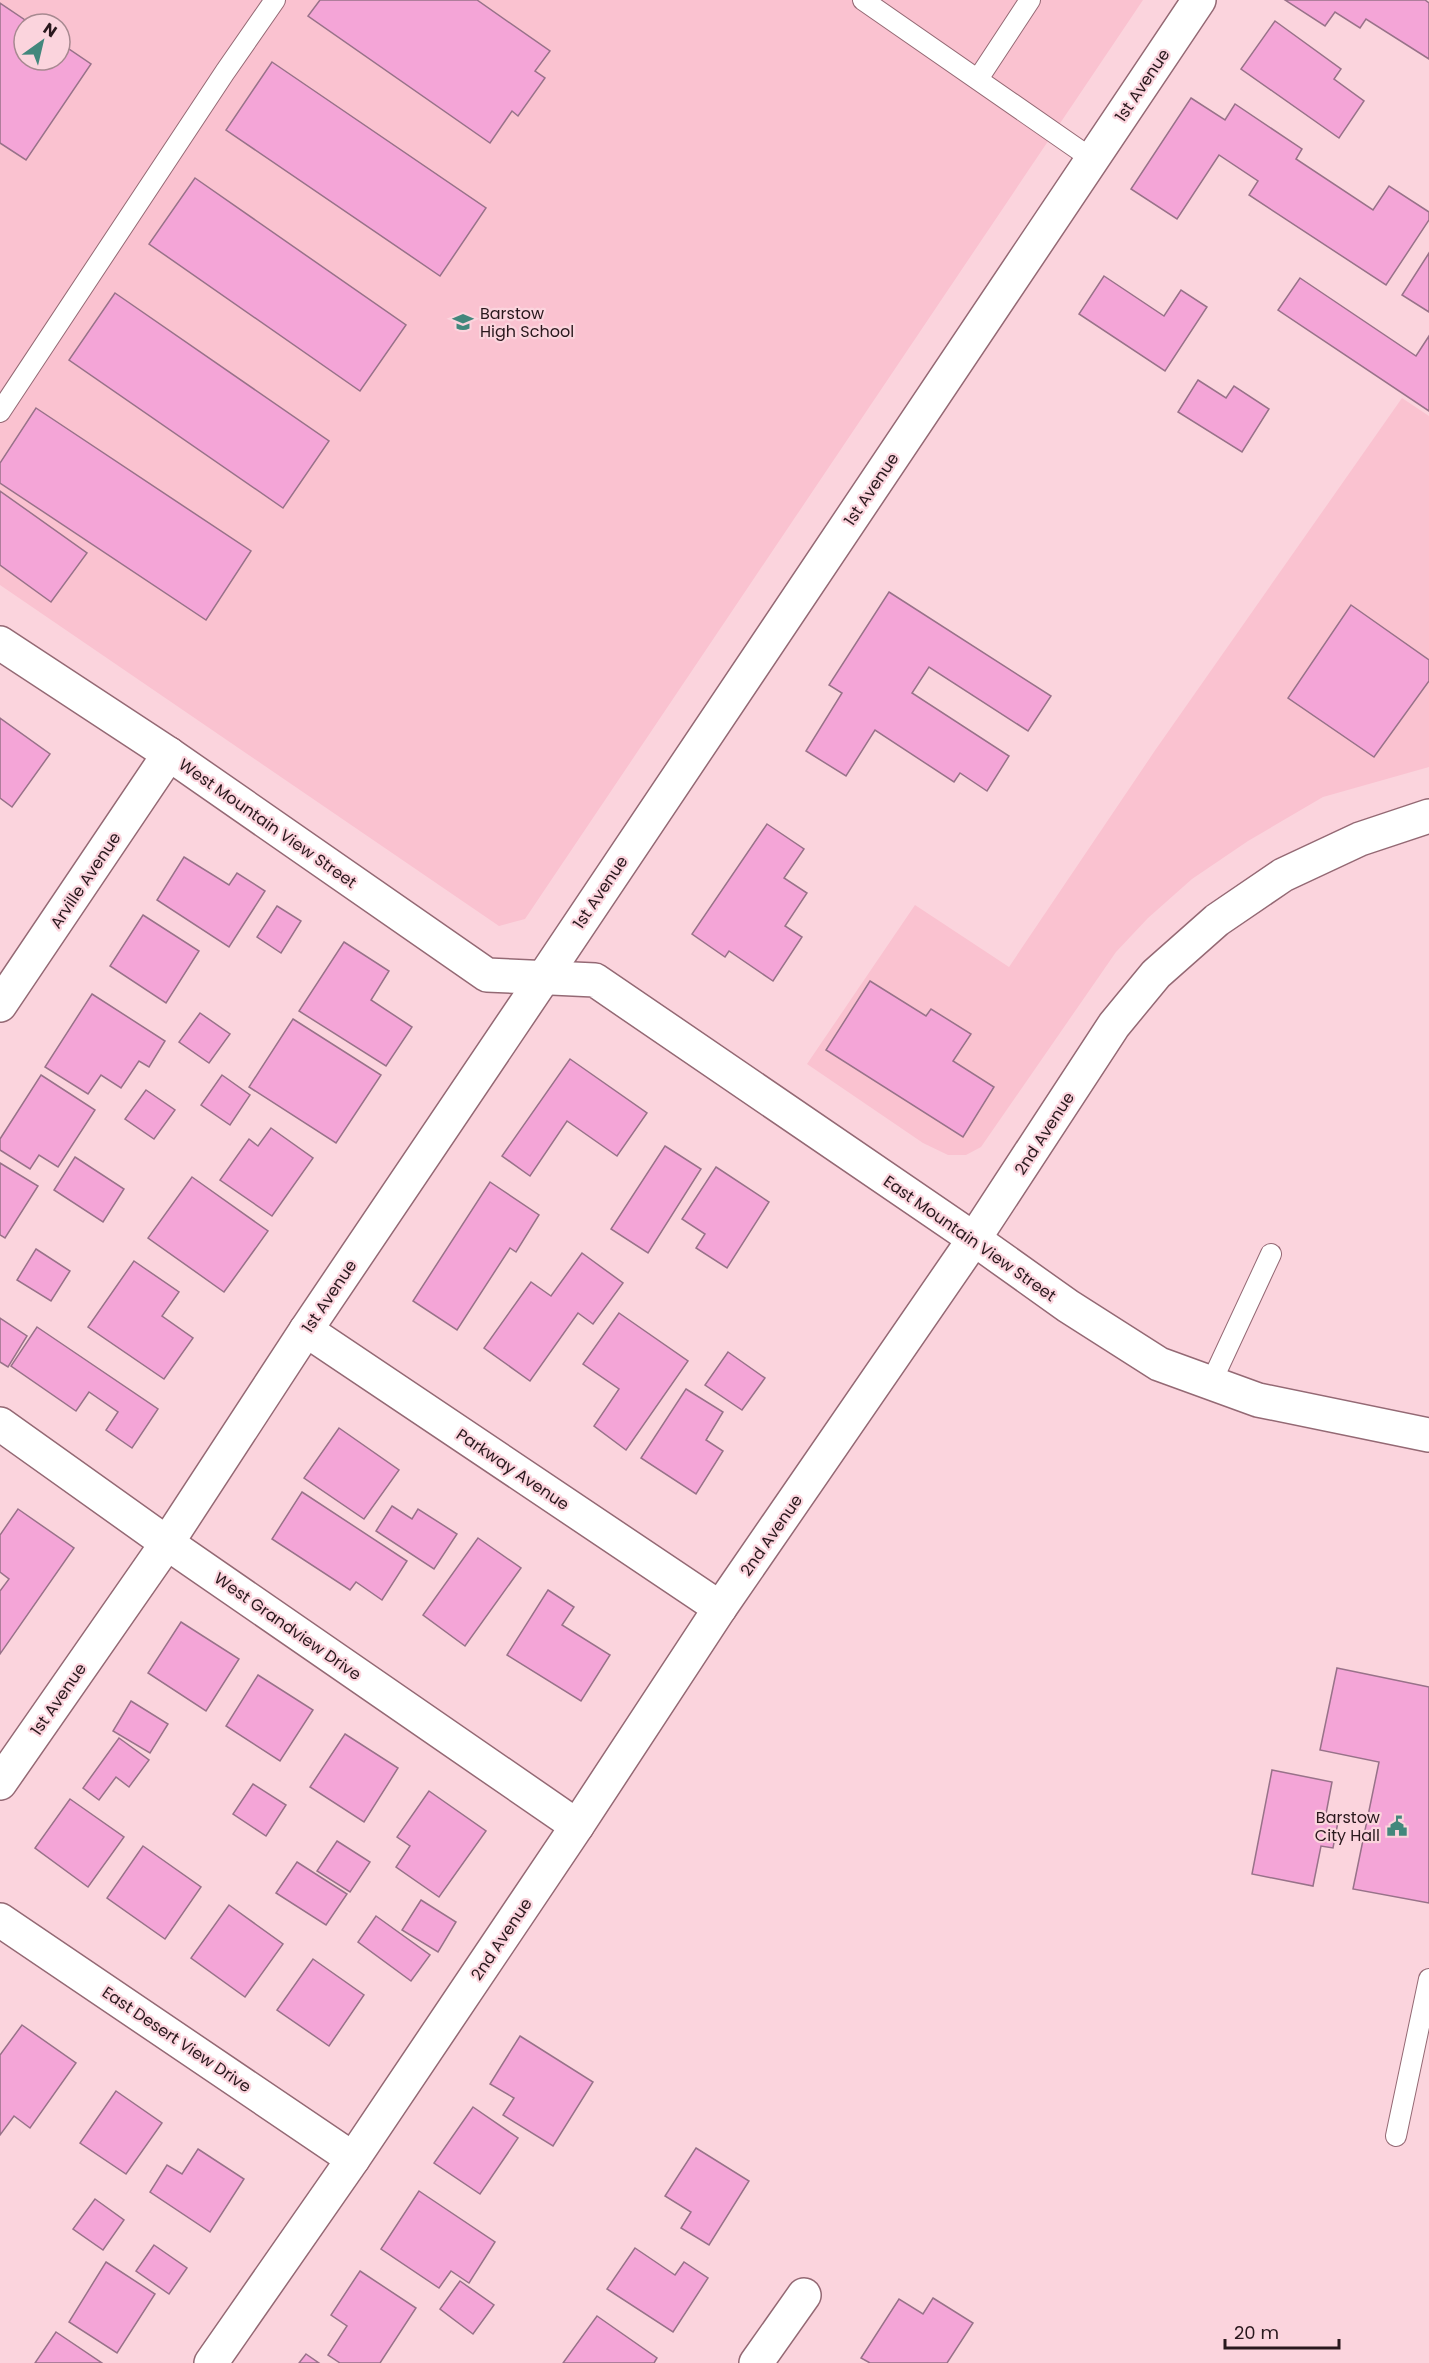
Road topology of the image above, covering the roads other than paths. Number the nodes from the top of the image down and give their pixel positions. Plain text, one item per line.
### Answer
1 (275, 0) edge
2 (863, 0) edge
3 (1030, 0) edge
4 (1198, 0) edge
5 (978, 79) junction
6 (1092, 159) junction
7 (0, 412) edge
8 (0, 643) edge
9 (169, 754) junction
10 (1429, 816) edge
11 (544, 977) junction
12 (0, 1005) edge
13 (974, 1239) junction
14 (1271, 1254) dead end
15 (306, 1330) junction
16 (1211, 1383) junction
17 (0, 1424) edge
18 (1429, 1435) edge
19 (167, 1542) junction
20 (720, 1608) junction
21 (0, 1783) edge
22 (577, 1826) junction
23 (0, 1920) edge
24 (1429, 1979) edge
25 (1396, 2136) dead end
26 (353, 2159) junction
27 (804, 2295) dead end
28 (211, 2363) edge
29 (756, 2363) edge

1 - 7 lane
2 - 5 lane
3 - 5 lane
4 - 6 street, 1st Avenue
5 - 6 lane
6 - 11 street, 1st Avenue
8 - 9 street, West Mountain View Street
9 - 11 street, West Mountain View Street
9 - 12 street, Arville Avenue
10 - 13 street, 2nd Avenue
11 - 13 street, East Mountain View Street
11 - 15 street, 1st Avenue
13 - 16 street, East Mountain View Street
13 - 20 street, 2nd Avenue
14 - 16 lane
15 - 19 street, 1st Avenue
15 - 20 street, Parkway Avenue
16 - 18 street, East Mountain View Street
17 - 19 street, West Grandview Drive
19 - 21 street, 1st Avenue
19 - 22 street, West Grandview Drive
20 - 22 street, 2nd Avenue
22 - 26 street, 2nd Avenue
23 - 26 street, East Desert View Drive
24 - 25 lane
26 - 28 street, 2nd Avenue
27 - 29 street

